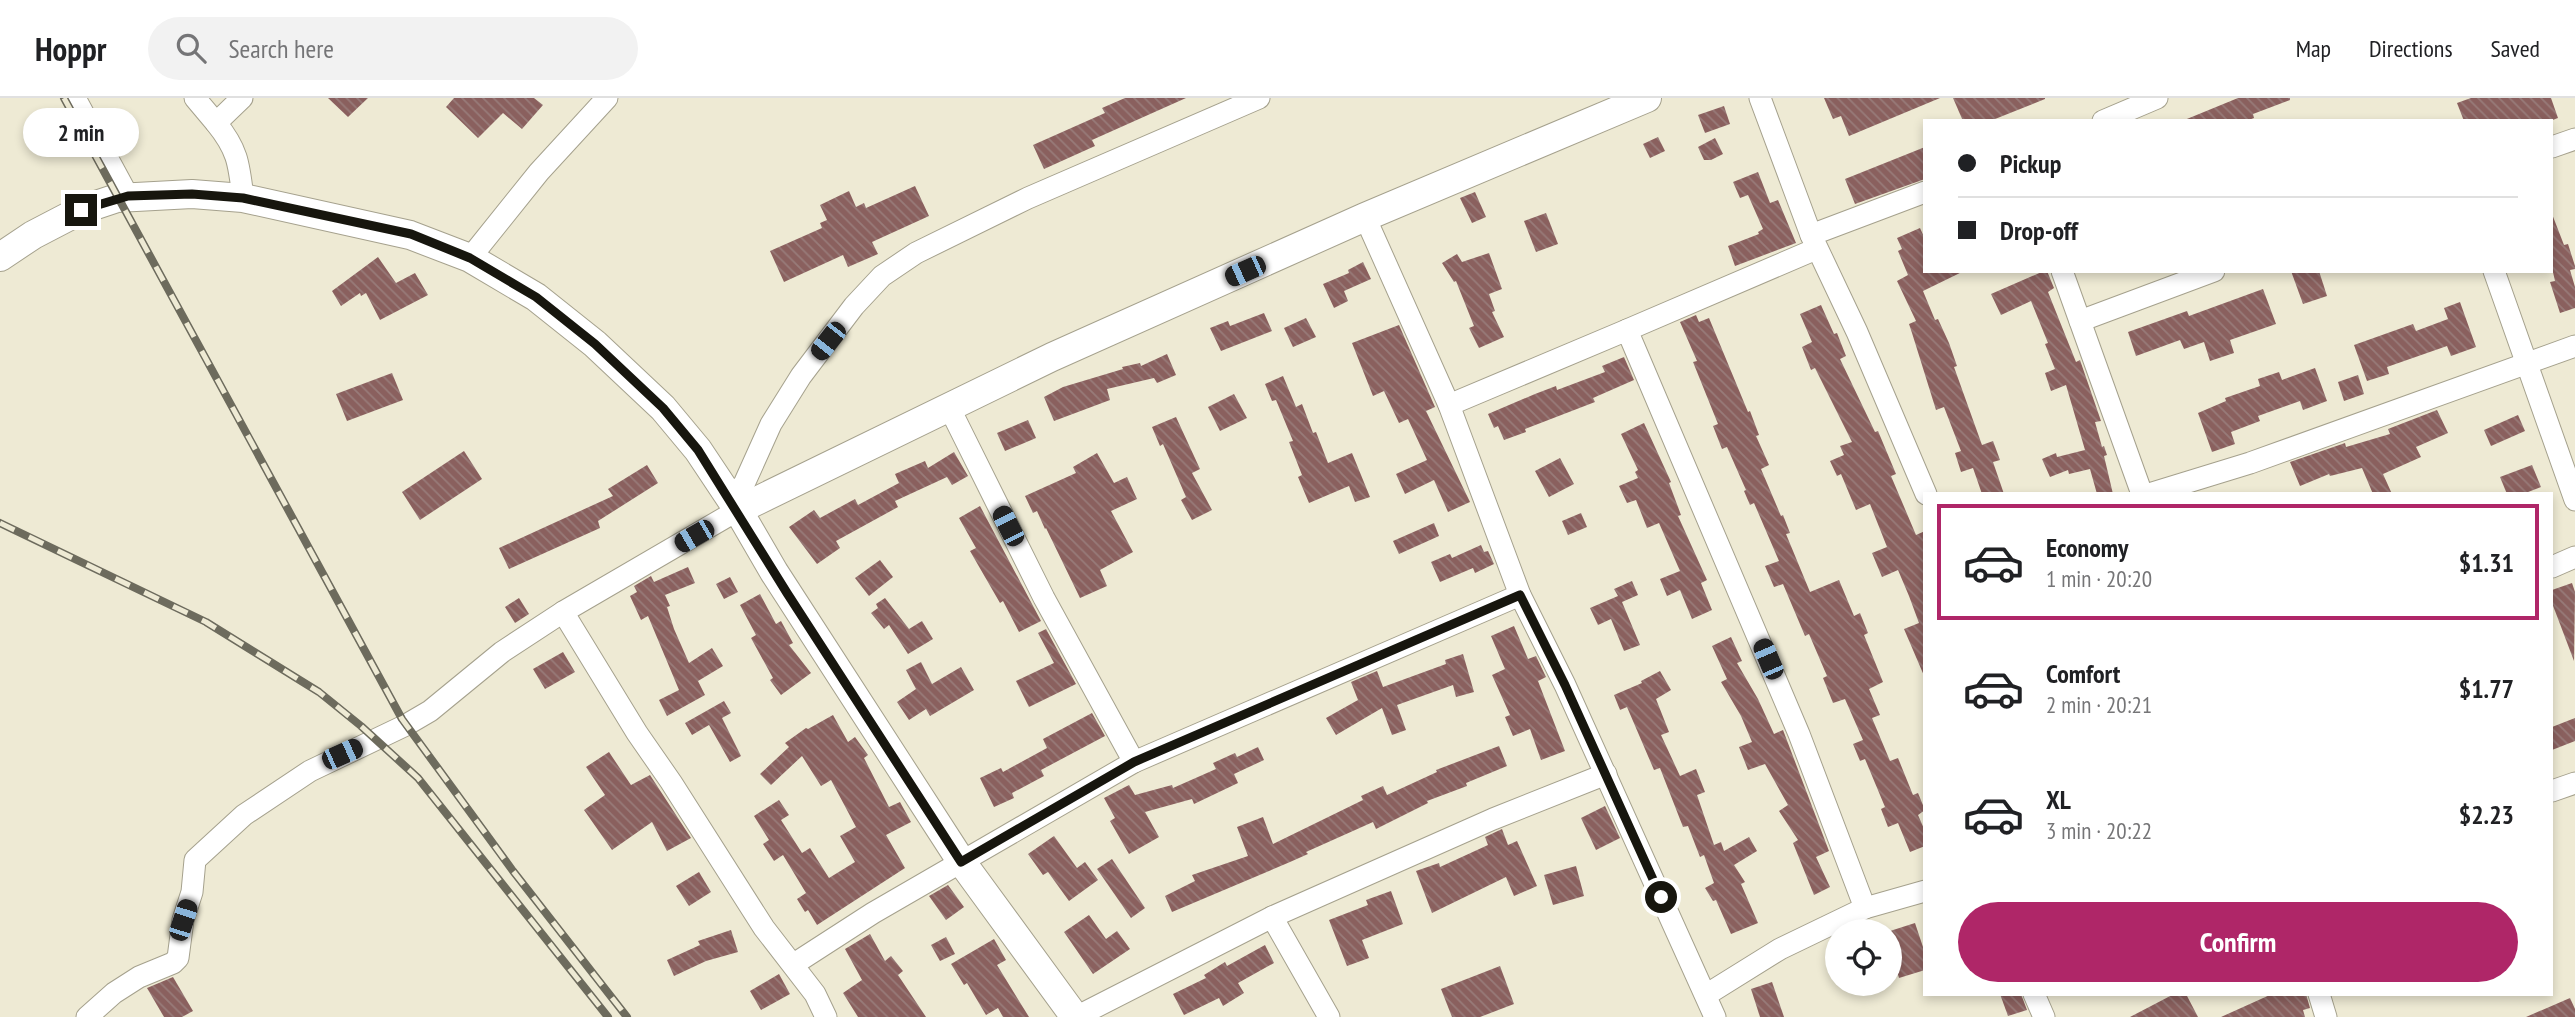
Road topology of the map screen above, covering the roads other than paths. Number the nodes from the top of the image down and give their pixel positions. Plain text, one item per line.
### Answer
1 (75, 98) edge
2 (195, 98) edge
3 (242, 98) edge
4 (607, 98) edge
5 (1259, 98) edge
6 (1647, 98) edge
7 (1759, 98) edge
8 (2157, 98) edge
9 (2107, 119) edge
10 (216, 123) junction
11 (2575, 139) edge
12 (2553, 147) edge
13 (1923, 193) edge
14 (128, 196) junction
15 (243, 198) junction
16 (1365, 217) junction
17 (1814, 242) junction
18 (0, 257) edge
19 (470, 258) junction
20 (2063, 273) edge
21 (2209, 273) edge
22 (2495, 273) edge
23 (2080, 321) junction
24 (1627, 330) junction
25 (2575, 346) edge
26 (2528, 362) junction
27 (1449, 405) junction
28 (950, 407) junction
29 (1925, 492) edge
30 (2140, 492) edge
31 (2156, 492) edge
32 (2575, 499) edge
33 (734, 505) junction
34 (2575, 557) edge
35 (2553, 567) edge
36 (1520, 595) junction
37 (563, 612) junction
38 (1134, 762) junction
39 (1606, 775) junction
40 (2575, 782) edge
41 (2553, 791) edge
42 (961, 862) junction
43 (1923, 892) edge
44 (1865, 908) junction
45 (1272, 917) junction
46 (794, 964) junction
47 (1706, 995) junction
48 (2035, 996) edge
49 (2320, 996) edge
50 (87, 1017) edge
51 (826, 1017) edge
52 (1076, 1017) edge
53 (1329, 1017) edge
54 (1715, 1017) edge
55 (2044, 1017) edge
56 (2326, 1017) edge

1 - 14 street
2 - 10 street
3 - 10 street
4 - 19 street
5 - 33 street
6 - 16 street
7 - 17 street
8 - 9 street
10 - 15 street
11 - 12 street
13 - 17 street
14 - 15 street
14 - 18 street
15 - 19 street
16 - 27 street
16 - 28 street
17 - 24 street
17 - 29 street
19 - 33 street
20 - 23 street
21 - 23 street
22 - 26 street
23 - 30 street
24 - 27 street
24 - 44 street
25 - 26 street
26 - 31 street
26 - 32 street
27 - 36 street
28 - 33 street
28 - 38 street
33 - 37 street
33 - 42 street
34 - 35 street
36 - 38 street
36 - 39 street
37 - 46 street
37 - 50 street
38 - 42 street
39 - 45 street
39 - 47 street
40 - 41 street
42 - 46 street
42 - 52 street
43 - 44 street
44 - 47 street
45 - 52 street
45 - 53 street
46 - 51 street
47 - 54 street
48 - 55 street
49 - 56 street

